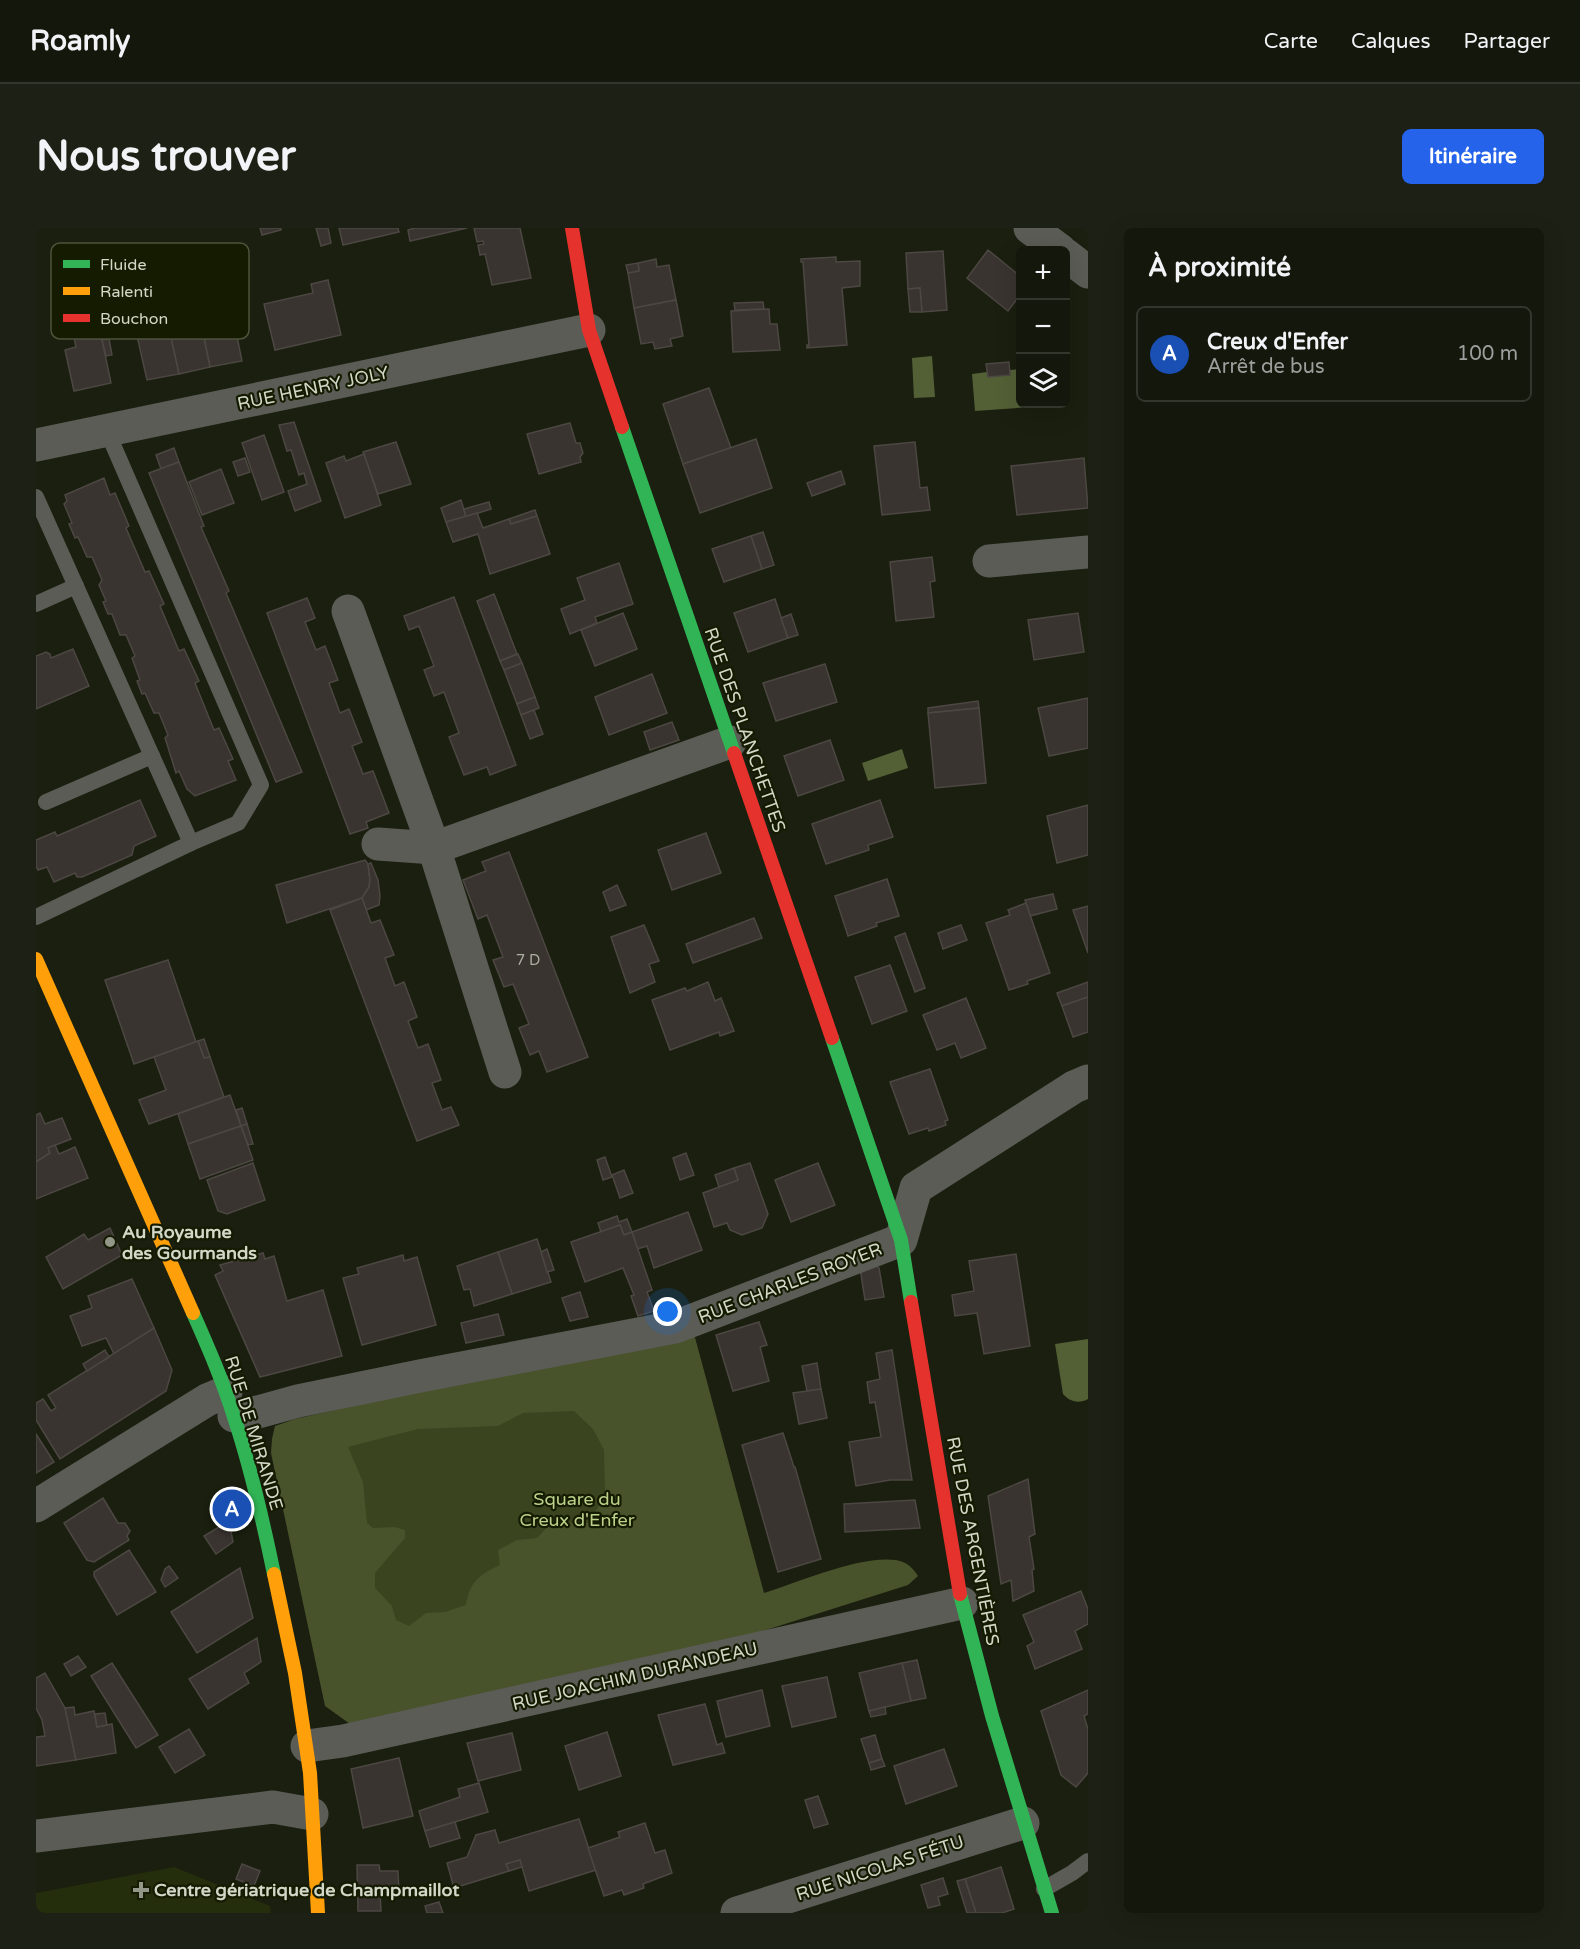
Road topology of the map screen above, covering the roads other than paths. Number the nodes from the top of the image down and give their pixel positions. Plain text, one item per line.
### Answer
1 (572, 228) edge
2 (1030, 228) edge
3 (1055, 246) edge
4 (1070, 259) edge
5 (1088, 272) edge
6 (590, 330) junction
7 (107, 430) junction
8 (36, 445) edge
9 (36, 497) edge
10 (1088, 552) edge
11 (989, 561) dead end
12 (76, 586) junction
13 (36, 604) edge
14 (348, 611) dead end
15 (730, 742) junction
16 (152, 756) junction
17 (46, 802) dead end
18 (192, 843) junction
19 (378, 844) dead end
20 (434, 848) junction
21 (36, 917) edge
22 (36, 959) edge
23 (505, 1072) dead end
24 (1088, 1081) edge
25 (901, 1240) junction
26 (230, 1404) junction
27 (36, 1506) edge
28 (962, 1603) junction
29 (307, 1746) junction
30 (312, 1814) junction
31 (1023, 1823) junction
32 (36, 1836) edge
33 (1088, 1861) edge
34 (1044, 1889) junction
35 (318, 1913) edge
36 (737, 1913) edge
37 (1052, 1913) edge

1 - 6 street, RUE DES PLANCHETTES
2 - 3 street
4 - 5 street
6 - 7 street, RUE HENRY JOLY
6 - 15 street, RUE DES PLANCHETTES
7 - 8 street, RUE HENRY JOLY
7 - 18 lane
9 - 12 lane
10 - 11 street
12 - 13 lane
12 - 16 lane
14 - 20 street
15 - 20 street
15 - 25 street, RUE DES PLANCHETTES
16 - 17 lane
16 - 18 lane
18 - 21 lane
19 - 20 street
20 - 23 street
22 - 26 street, RUE DE MIRANDE
24 - 25 street, RUE CHARLES ROYER
25 - 26 street, RUE CHARLES ROYER
25 - 28 street, RUE DES ARGENTIÈRES
26 - 27 street
26 - 29 street, RUE DE MIRANDE
28 - 29 street, RUE JOACHIM DURANDEAU
28 - 31 street, RUE DES ARGENTIÈRES
29 - 30 street, RUE DE MIRANDE
30 - 32 street
30 - 35 street, RUE DE MIRANDE
31 - 34 street, RUE DES ARGENTIÈRES
31 - 36 street, RUE NICOLAS FÉTU
33 - 34 lane
34 - 37 street, RUE DES ARGENTIÈRES

